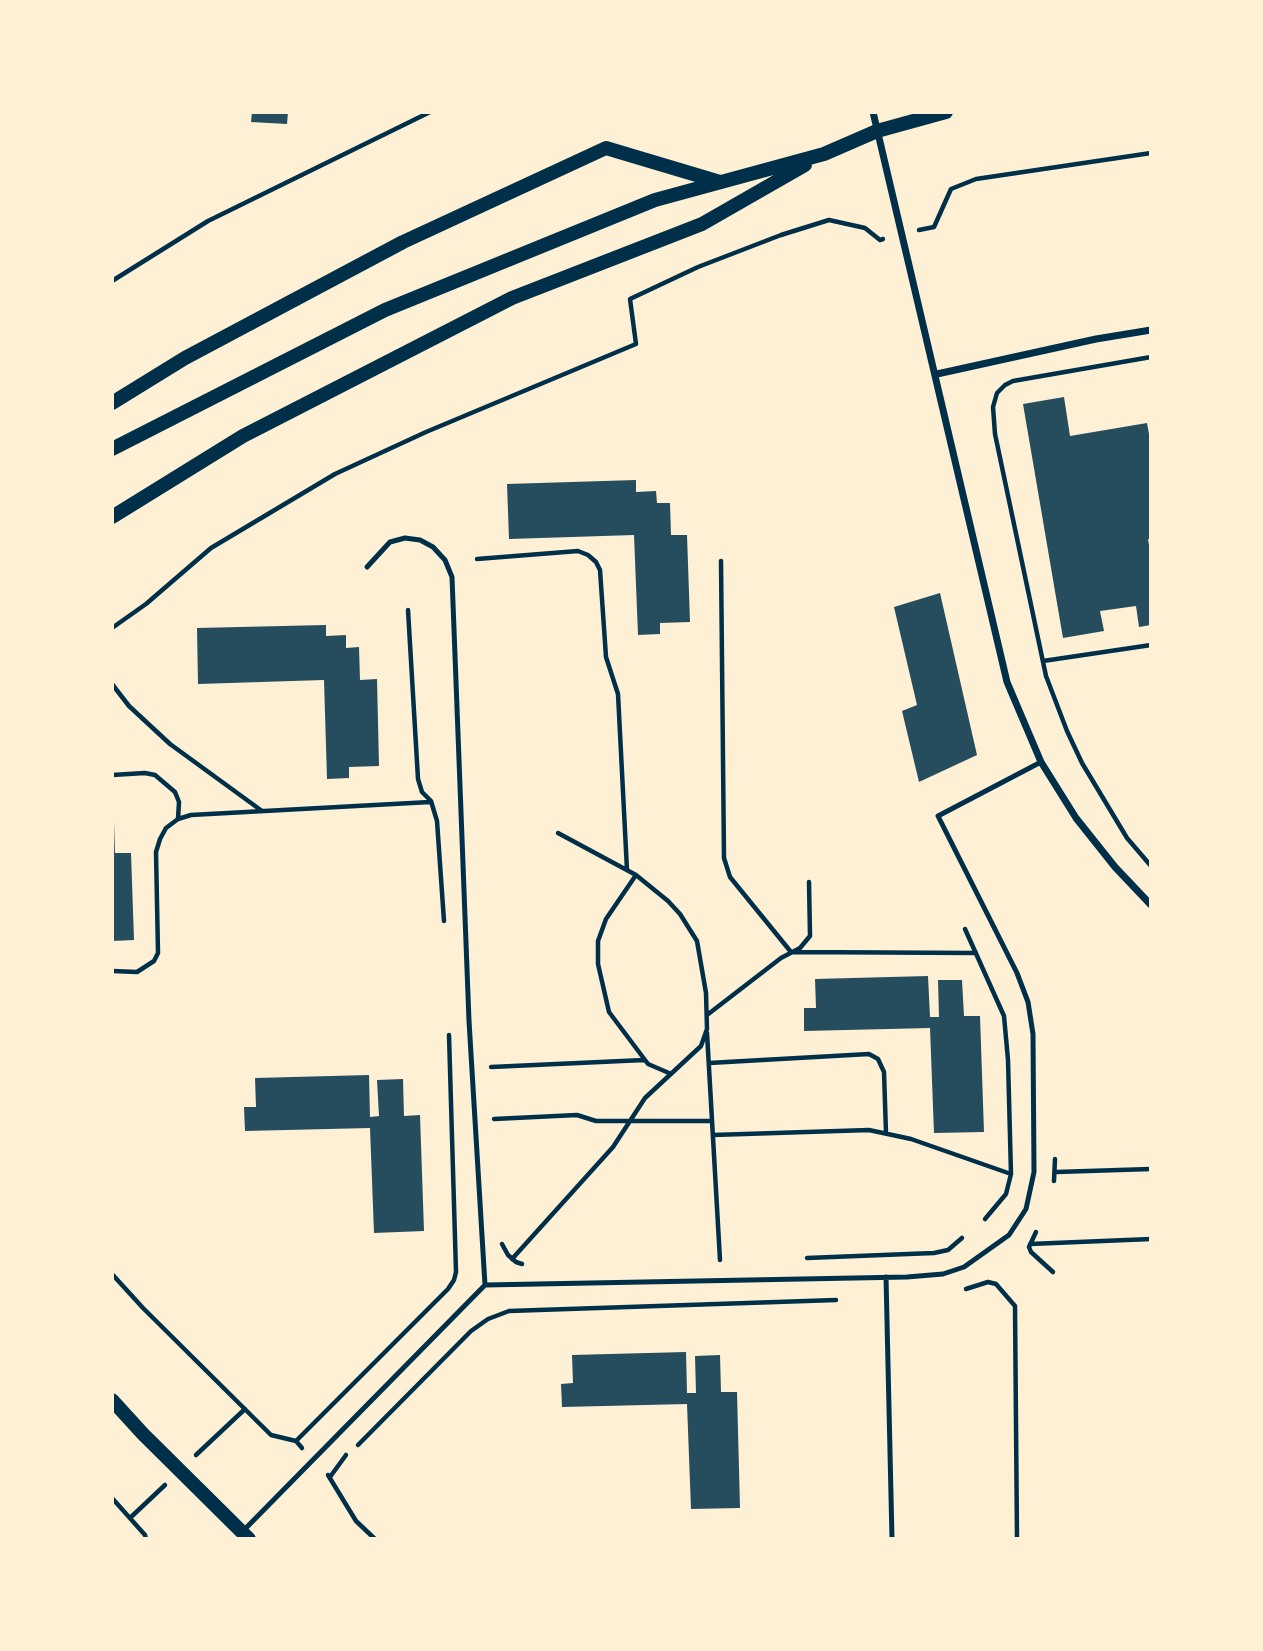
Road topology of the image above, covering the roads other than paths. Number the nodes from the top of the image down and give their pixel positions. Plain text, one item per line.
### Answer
1 (873, 112) edge
2 (946, 112) edge
3 (877, 131) junction
4 (824, 154) junction
5 (721, 182) junction
6 (1151, 330) edge
7 (937, 374) junction
8 (112, 403) edge
9 (112, 449) edge
10 (112, 517) edge
11 (368, 567) dead end
12 (1041, 762) junction
13 (1151, 905) edge
14 (886, 1278) junction
15 (485, 1285) junction
16 (112, 1399) edge
17 (245, 1536) edge
18 (892, 1539) edge

1 - 3 street
2 - 3 main road
3 - 4 main road
3 - 7 street
4 - 5 main road
4 - 10 main road
5 - 8 main road
5 - 9 main road
6 - 7 street
7 - 12 street
11 - 15 lane
12 - 13 street
12 - 14 lane
14 - 15 lane
14 - 18 lane
15 - 17 lane
16 - 17 main road

